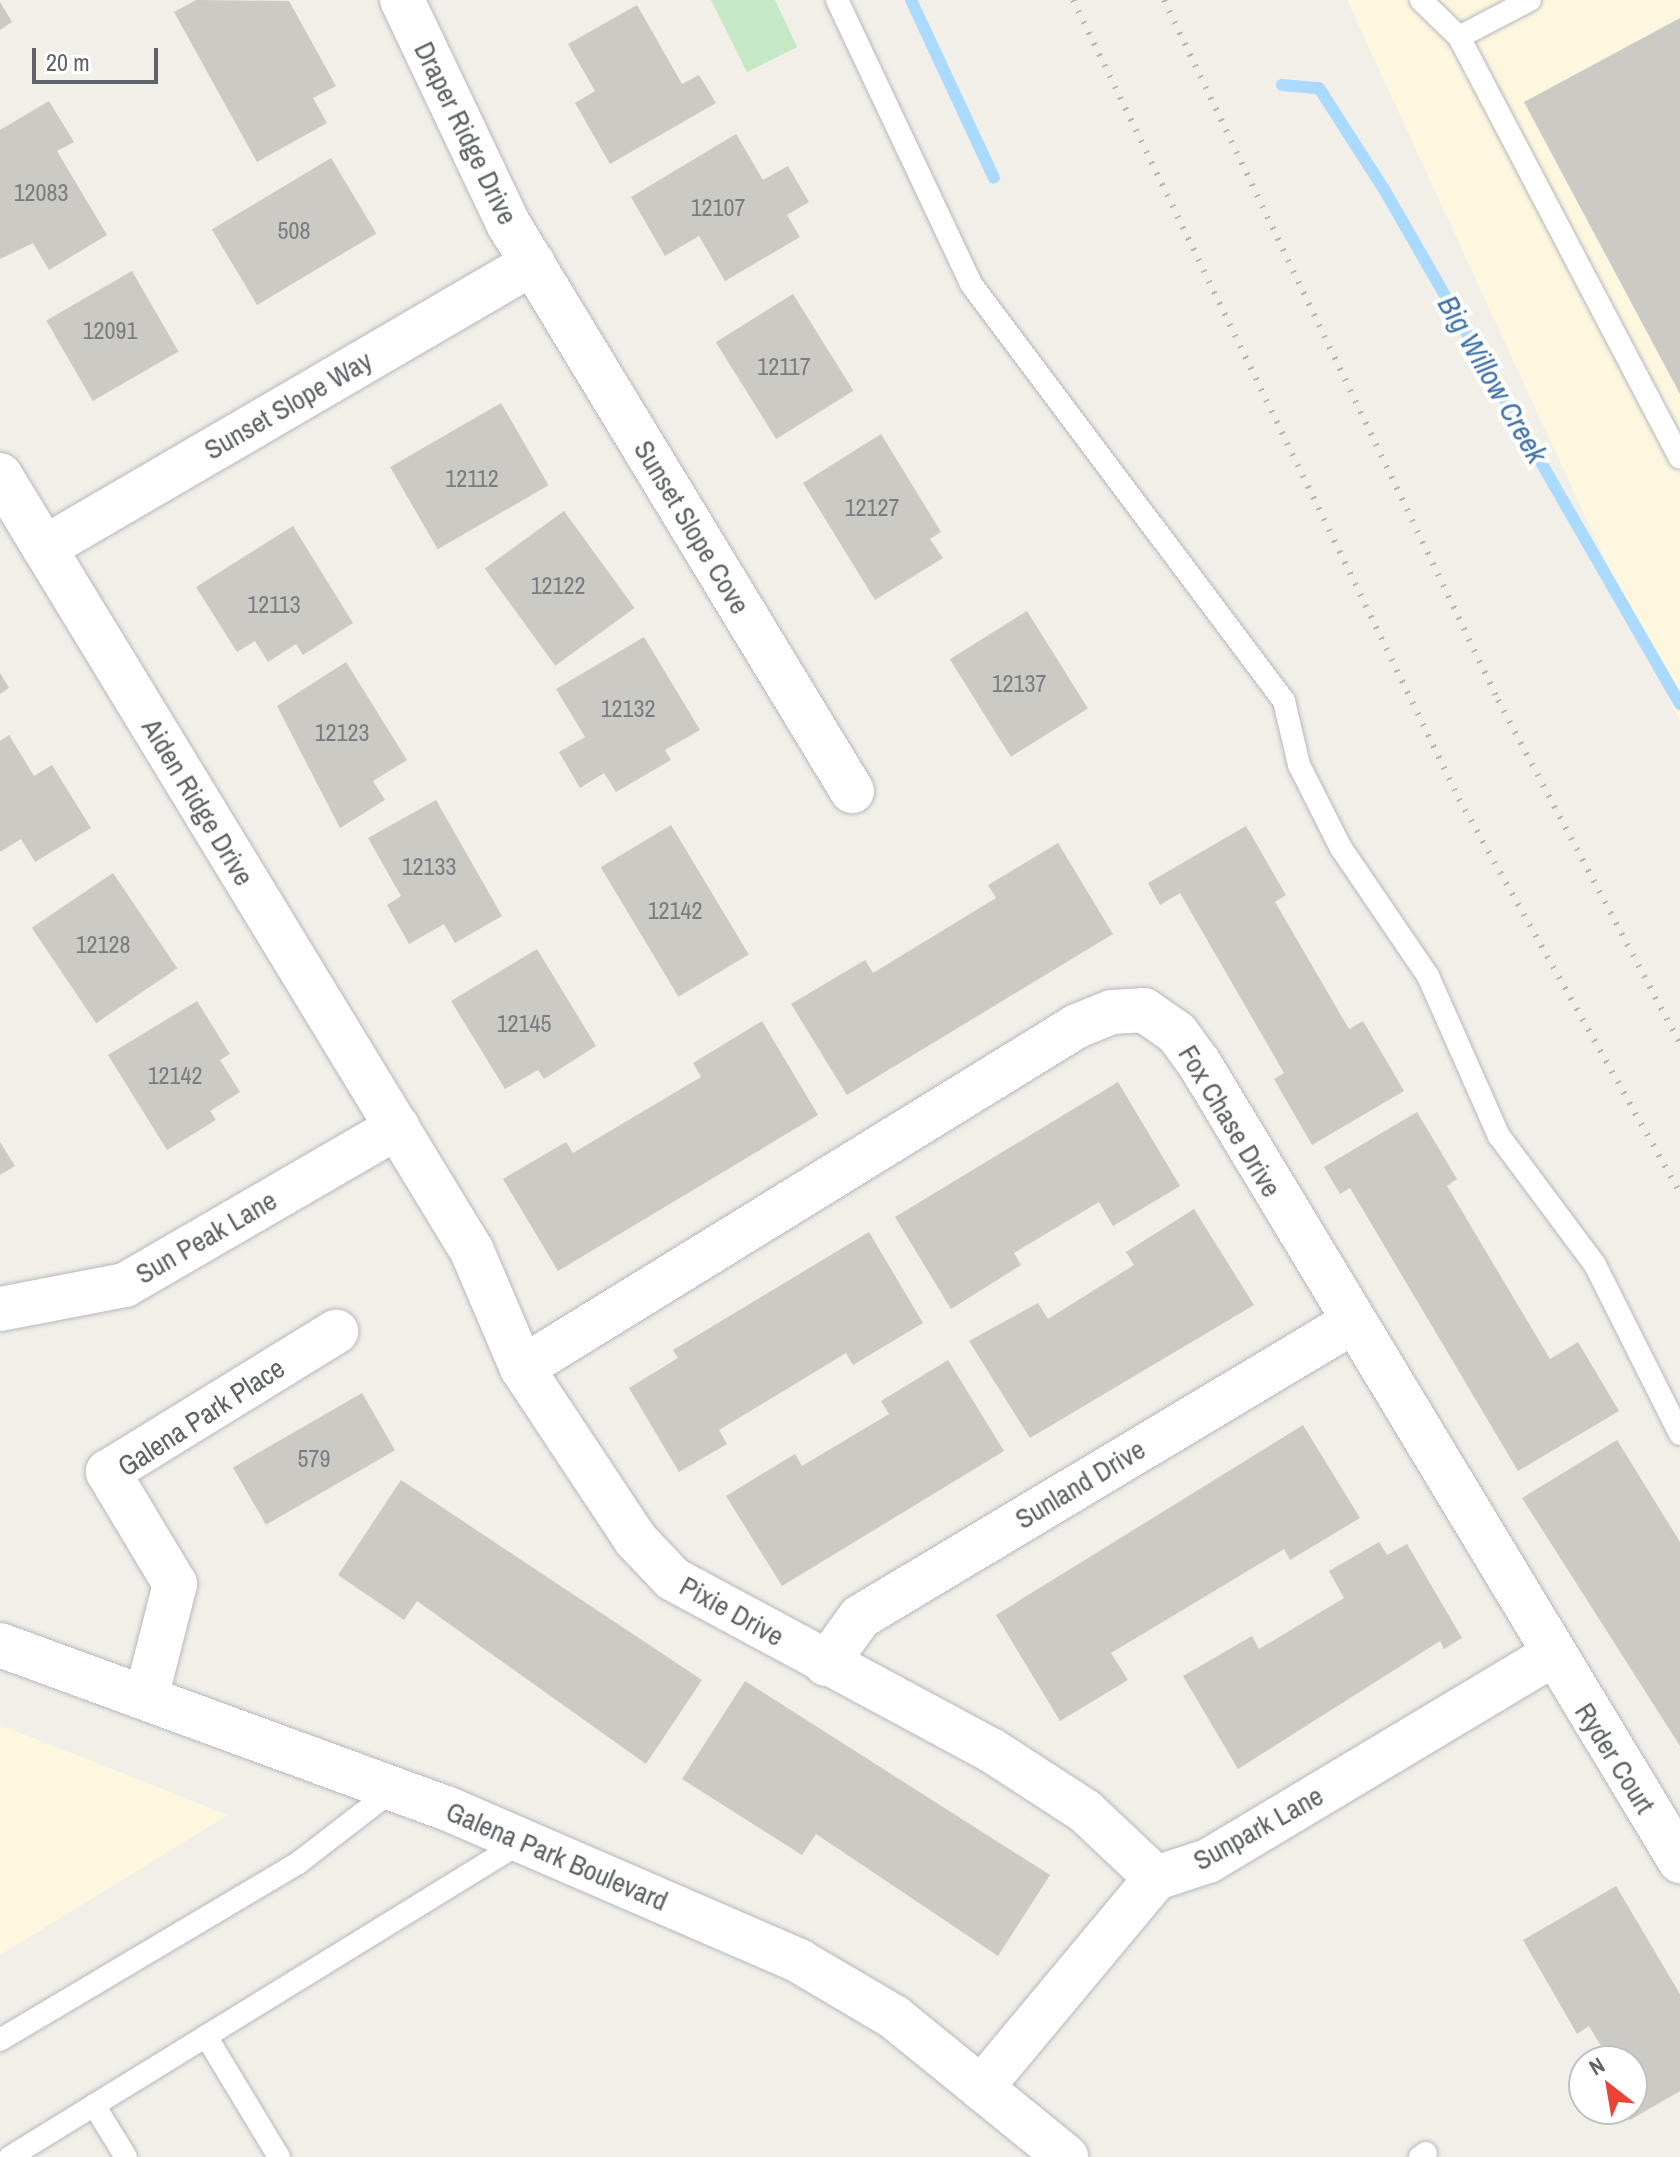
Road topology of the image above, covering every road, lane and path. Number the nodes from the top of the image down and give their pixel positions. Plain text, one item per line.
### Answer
1 (402, 0) edge
2 (837, 0) edge
3 (1421, 0) edge
4 (1530, 0) edge
5 (1459, 37) junction
6 (533, 263) junction
7 (1680, 458) edge
8 (0, 475) edge
9 (44, 548) junction
10 (852, 791) dead end
11 (398, 1127) junction
12 (0, 1309) edge
13 (1351, 1323) junction
14 (336, 1332) dead end
15 (522, 1368) junction
16 (1680, 1434) edge
17 (0, 1645) edge
18 (1551, 1656) junction
19 (826, 1664) junction
20 (146, 1698) junction
21 (394, 1789) junction
22 (523, 1841) junction
23 (1680, 1861) edge
24 (1156, 1878) junction
25 (206, 2036) junction
26 (0, 2040) edge
27 (981, 2088) junction
28 (94, 2105) junction
29 (10, 2157) edge
30 (126, 2157) edge
31 (279, 2157) edge
32 (1066, 2157) edge

1 - 6 street, Draper Ridge Drive
2 - 16 lane
3 - 5 lane
4 - 5 lane
5 - 7 lane
6 - 9 street, Sunset Slope Way
6 - 10 street, Sunset Slope Cove
8 - 9 street, Aiden Ridge Drive
9 - 11 street, Aiden Ridge Drive
11 - 12 street, Sun Peak Lane
11 - 15 street, Pixie Drive
13 - 15 street, Fox Chase Drive
13 - 18 street, Fox Chase Drive
13 - 19 street, Sunland Drive
14 - 20 street, Galena Park Place
15 - 19 street, Pixie Drive
17 - 20 street, Galena Park Boulevard
18 - 23 street, Ryder Court
18 - 24 street, Sunpark Lane
19 - 24 street, Pixie Drive
20 - 21 street, Galena Park Boulevard
21 - 22 street, Galena Park Boulevard
21 - 26 lane
22 - 25 lane
22 - 27 street, Galena Park Boulevard
24 - 27 street, Sunpark Lane
25 - 28 lane
25 - 31 lane
27 - 32 street, Galena Park Boulevard
28 - 29 lane
28 - 30 lane

